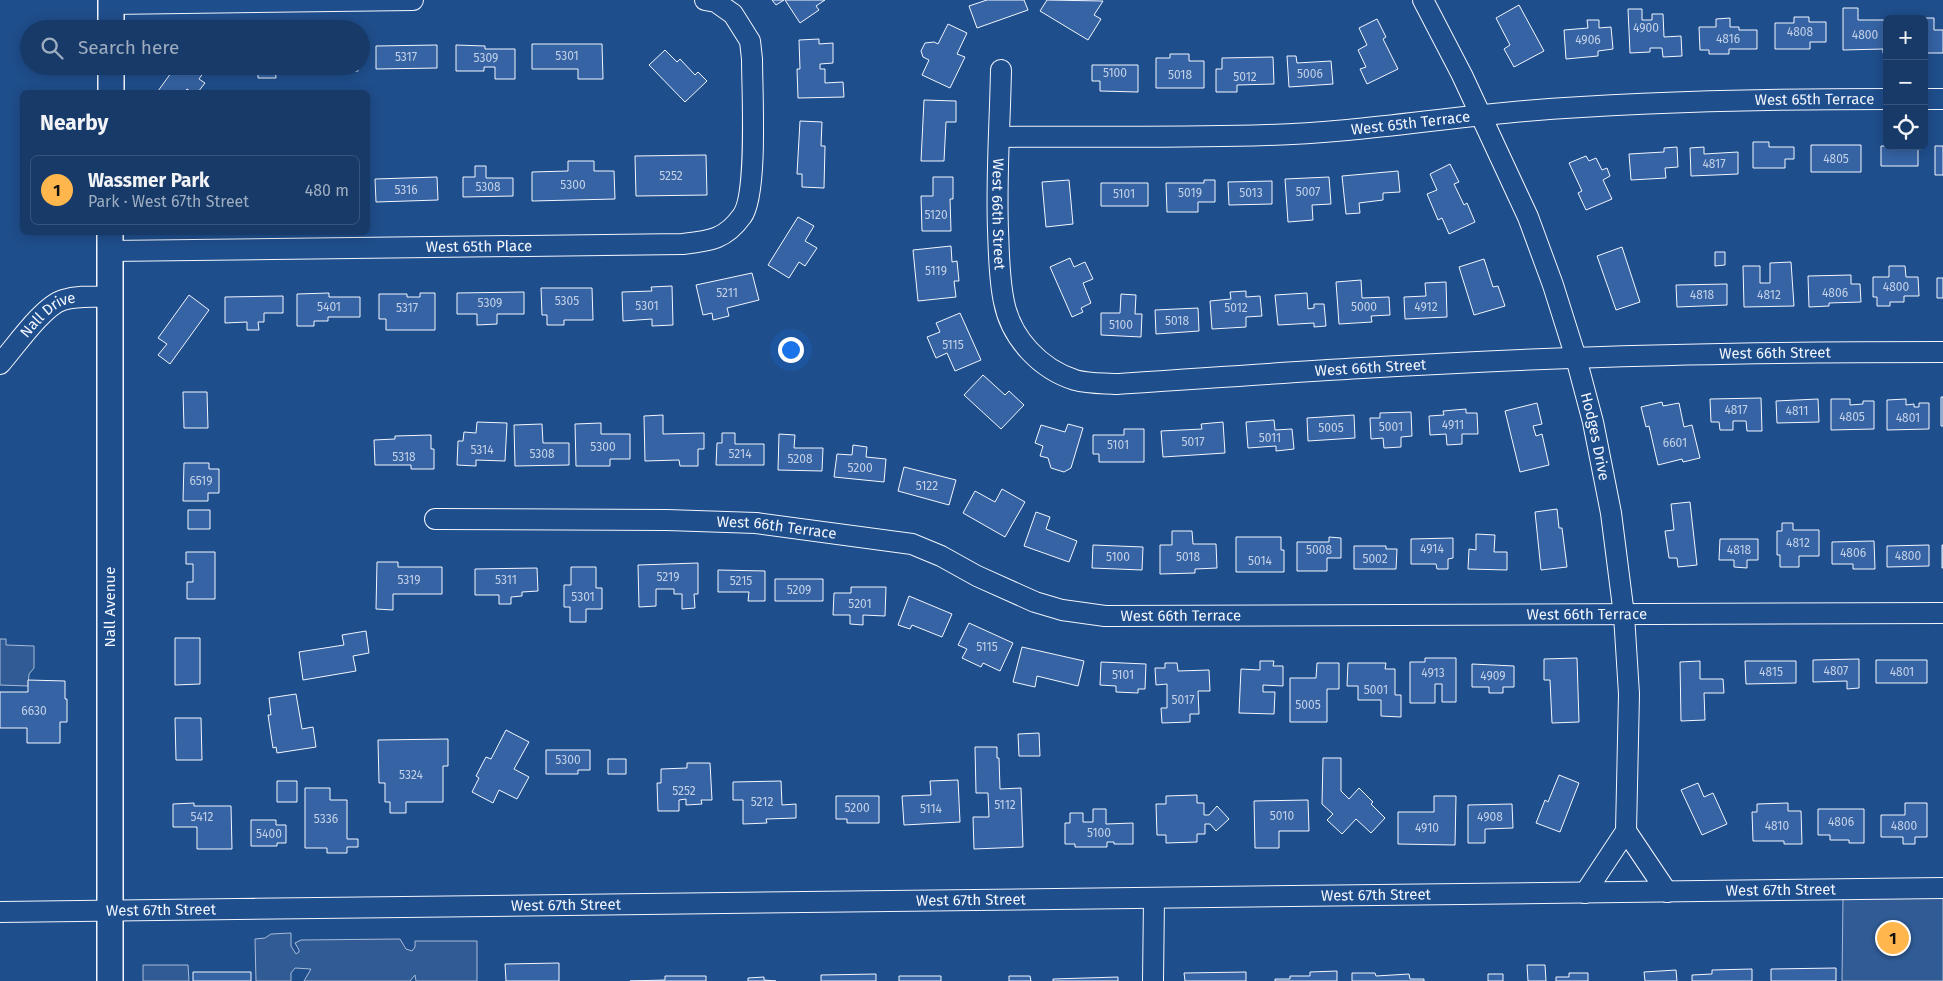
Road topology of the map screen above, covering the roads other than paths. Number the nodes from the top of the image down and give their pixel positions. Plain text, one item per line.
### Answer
1 (413, 0) edge
2 (705, 0) edge
3 (1423, 0) edge
4 (111, 2) edge
5 (111, 20) edge
6 (1001, 70) dead end
7 (111, 75) edge
8 (111, 90) edge
9 (1883, 99) edge
10 (1928, 99) edge
11 (1943, 99) edge
12 (1481, 115) junction
13 (1000, 137) junction
14 (110, 242) edge
15 (110, 297) junction
16 (1943, 352) edge
17 (1576, 358) junction
18 (0, 364) edge
19 (436, 519) dead end
20 (1943, 613) edge
21 (1624, 615) junction
22 (1626, 831) junction
23 (1943, 888) edge
24 (1667, 892) junction
25 (1585, 893) junction
26 (1154, 898) junction
27 (0, 912) edge
28 (110, 912) junction
29 (110, 981) edge
30 (1153, 981) edge

1 - 4 street
2 - 14 street, West 65th Place
3 - 12 street, Hodges Drive
4 - 5 main road
6 - 13 street
7 - 8 main road
9 - 12 street, West 65th Terrace
10 - 11 street
12 - 13 street, West 65th Terrace
12 - 17 street, Hodges Drive
13 - 17 street, West 66th Street
14 - 15 main road, Nall Avenue
15 - 18 street, Nall Drive
15 - 28 main road, Nall Avenue
16 - 17 street, West 66th Street
17 - 21 street, Hodges Drive
19 - 21 street, West 66th Terrace
20 - 21 street, West 66th Terrace
21 - 22 street, Hodges Drive
22 - 24 street
22 - 25 street
23 - 24 street, West 67th Street
24 - 25 street, West 67th Street
25 - 26 street, West 67th Street
26 - 28 street, West 67th Street
26 - 30 street
27 - 28 street, West 67th Street
28 - 29 main road, Nall Avenue

